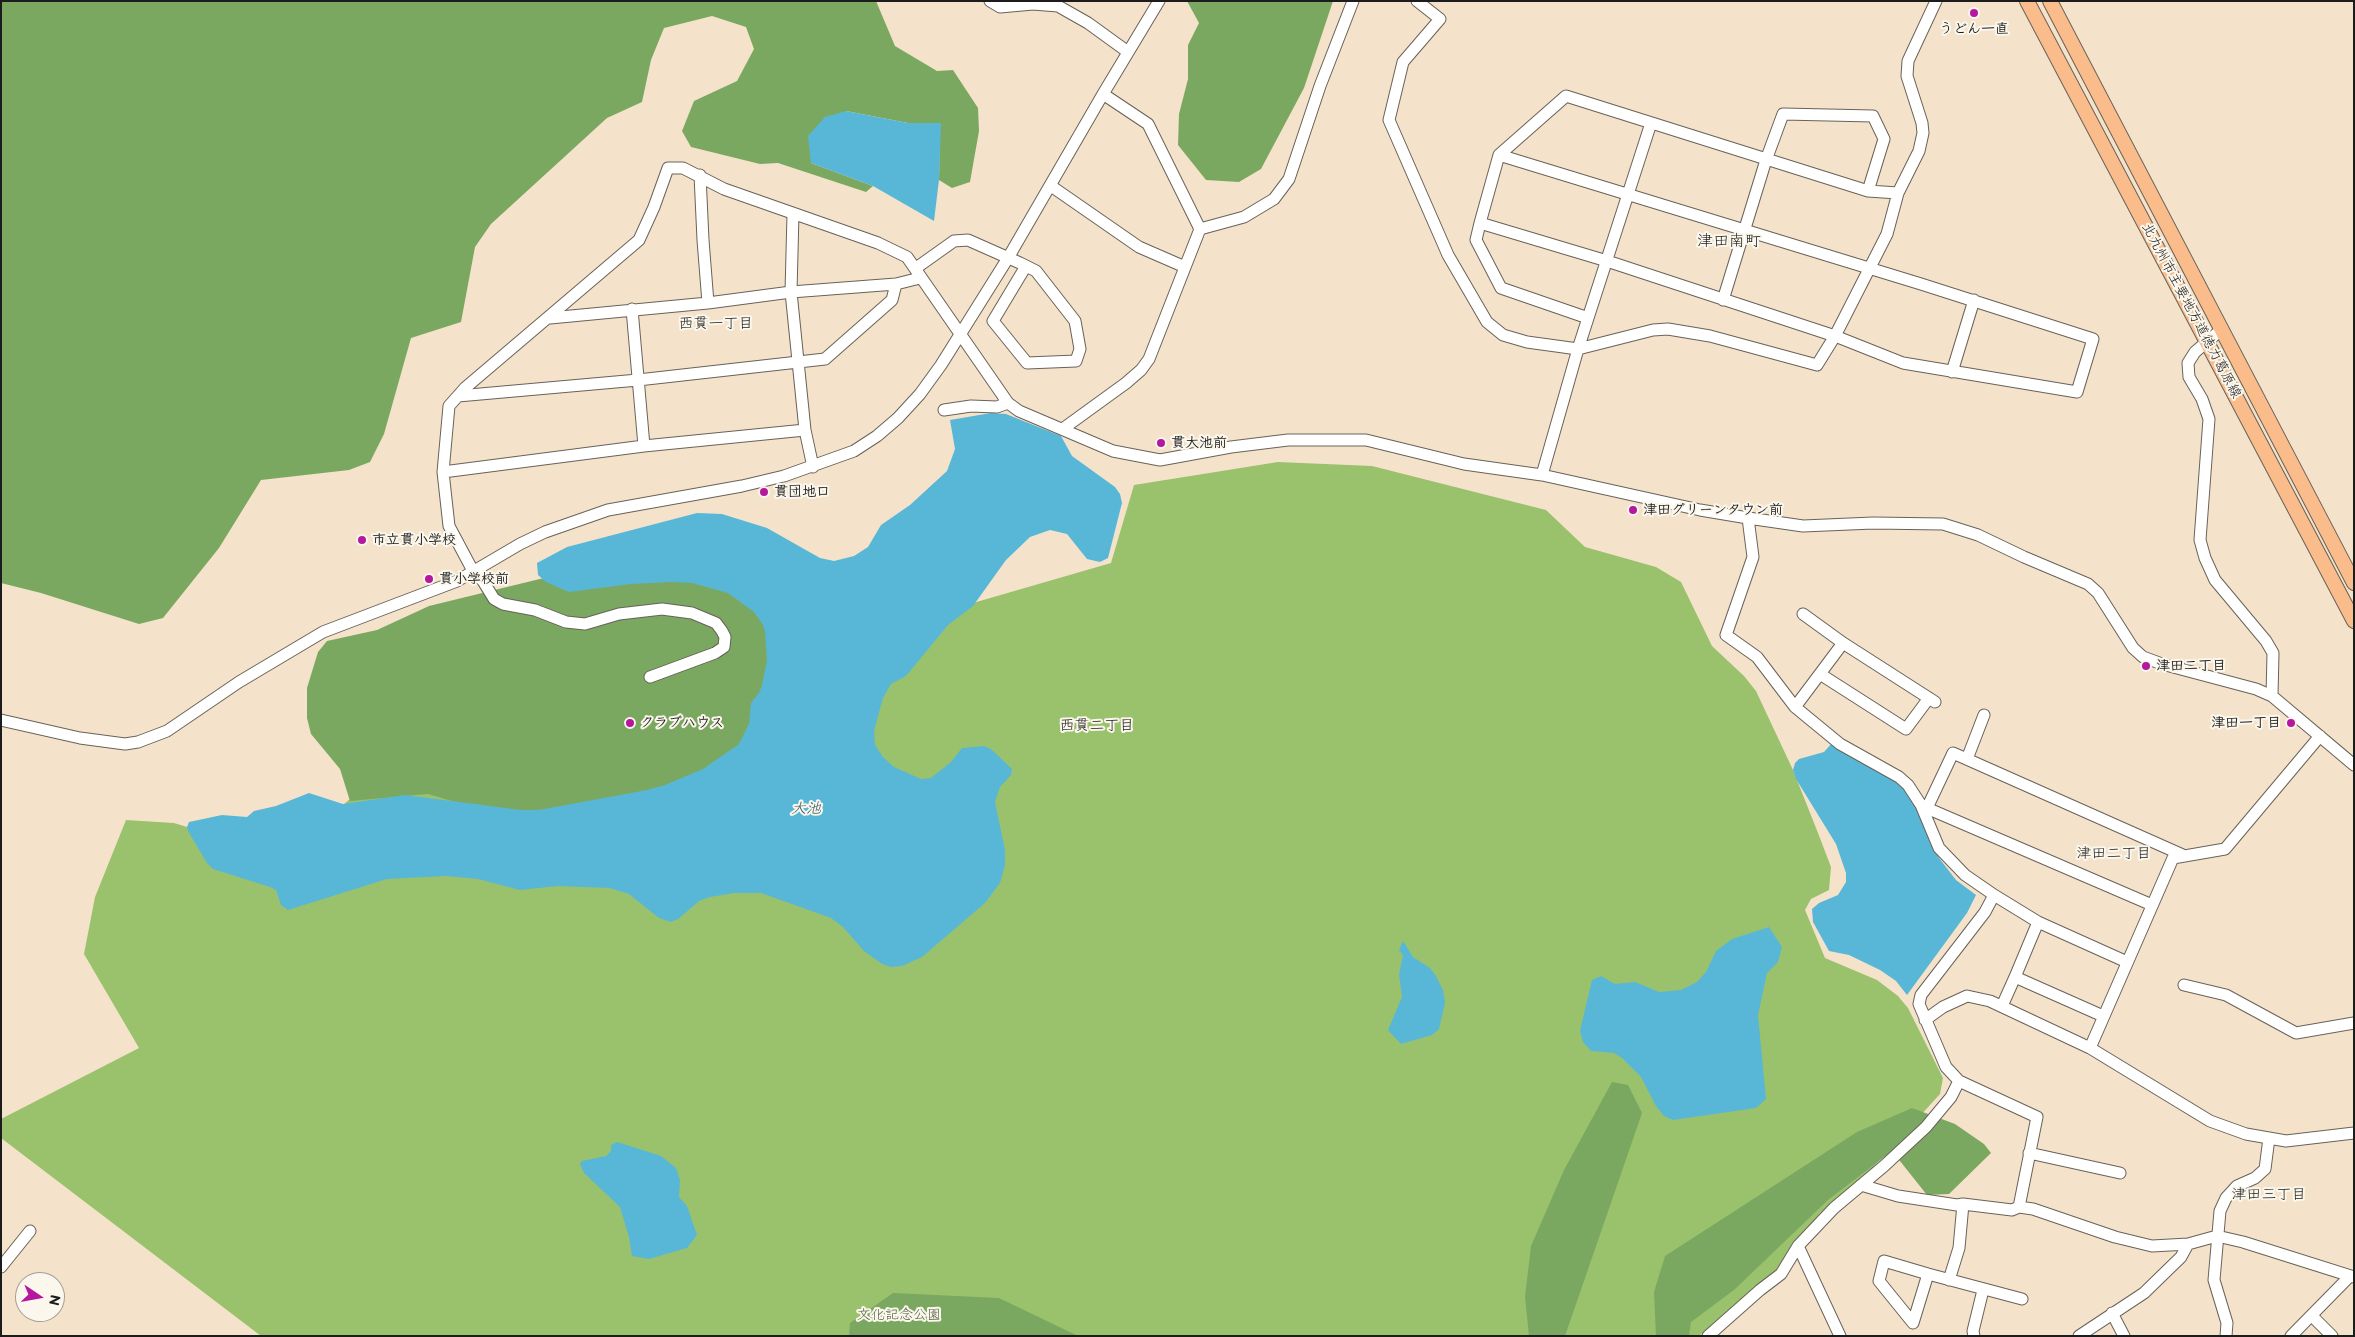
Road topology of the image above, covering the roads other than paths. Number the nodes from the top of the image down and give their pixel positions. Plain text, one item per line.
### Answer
1 (990, 1) edge
2 (1159, 1) edge
3 (1353, 1) edge
4 (1417, 1) edge
5 (1936, 1) edge
6 (2027, 1) edge
7 (2050, 1) edge
8 (1128, 52) junction
9 (1103, 94) junction
10 (1651, 123) junction
11 (1499, 155) junction
12 (1766, 160) junction
13 (700, 175) junction
14 (1051, 186) junction
15 (1868, 191) junction
16 (1628, 194) junction
17 (1898, 194) junction
18 (793, 214) junction
19 (1480, 223) junction
20 (1200, 230) junction
21 (1745, 230) junction
22 (1008, 258) junction
23 (1607, 261) junction
24 (1026, 266) junction
25 (1184, 266) junction
26 (1870, 269) junction
27 (918, 273) junction
28 (896, 284) junction
29 (791, 292) junction
30 (1723, 300) junction
31 (1974, 300) junction
32 (708, 303) junction
33 (632, 309) junction
34 (550, 318) junction
35 (1588, 318) junction
36 (2222, 329) junction
37 (960, 336) junction
38 (1834, 336) junction
39 (2207, 342) junction
40 (1578, 349) junction
41 (798, 363) junction
42 (1952, 372) junction
43 (638, 380) junction
44 (458, 396) junction
45 (1008, 403) junction
46 (944, 410) dead end
47 (1064, 428) junction
48 (805, 430) junction
49 (644, 446) junction
50 (813, 467) junction
51 (443, 472) junction
52 (1542, 475) junction
53 (1748, 518) junction
54 (473, 571) junction
55 (2354, 583) edge
56 (1802, 614) dead end
57 (2354, 621) edge
58 (1843, 643) junction
59 (1820, 674) junction
60 (650, 677) dead end
61 (2272, 696) junction
62 (1794, 707) junction
63 (1984, 715) dead end
64 (1, 720) edge
65 (2320, 736) junction
66 (1967, 760) junction
67 (2354, 765) edge
68 (1924, 807) junction
69 (2185, 856) junction
70 (1994, 895) junction
71 (2152, 905) junction
72 (2038, 922) junction
73 (2127, 962) junction
74 (2015, 976) junction
75 (2184, 985) dead end
76 (2002, 1006) junction
77 (2104, 1016) junction
78 (1925, 1020) junction
79 (2354, 1023) edge
80 (2090, 1048) junction
81 (1959, 1081) junction
82 (2354, 1133) edge
83 (2269, 1138) junction
84 (2029, 1153) junction
85 (2120, 1173) dead end
86 (1861, 1185) junction
87 (1963, 1204) junction
88 (2019, 1207) junction
89 (30, 1231) dead end
90 (2217, 1236) junction
91 (2188, 1244) junction
92 (1798, 1246) junction
93 (1, 1267) edge
94 (1928, 1274) junction
95 (2352, 1276) edge
96 (1949, 1280) junction
97 (1983, 1290) junction
98 (2022, 1299) dead end
99 (2112, 1313) junction
100 (2312, 1316) junction
101 (1708, 1336) edge
102 (1840, 1336) edge
103 (1974, 1336) edge
104 (2079, 1336) edge
105 (2124, 1336) edge
106 (2226, 1336) edge
107 (2290, 1336) edge
108 (2332, 1336) edge

1 - 8 street
2 - 8 street
3 - 20 street
4 - 40 street
5 - 17 street
6 - 39 main road, 北九州市主要地方道徳力葛原線
7 - 36 main road, 北九州市主要地方道徳力葛原線
8 - 9 street
9 - 14 street
9 - 20 street
10 - 11 street
10 - 12 street
10 - 16 street
11 - 16 street
11 - 19 street
12 - 15 street
12 - 15 street
12 - 21 street
13 - 18 street
13 - 32 street
13 - 34 street
14 - 22 street
14 - 25 street
15 - 17 street
16 - 21 street
16 - 23 street
17 - 26 street
18 - 27 street
18 - 29 street
19 - 23 street
19 - 35 street
20 - 25 street
21 - 26 street
21 - 30 street
22 - 24 street
22 - 27 street
22 - 37 street
23 - 30 street
23 - 35 street
24 - 24 street
25 - 47 street
26 - 31 street
26 - 38 street
27 - 28 street
27 - 37 street
28 - 29 street
28 - 41 street
29 - 32 street
29 - 41 street
30 - 38 street
31 - 42 street
31 - 42 street
32 - 33 street
33 - 34 street
33 - 43 street
34 - 44 street
35 - 40 street
36 - 39 street
36 - 55 main road, 北九州市主要地方道徳力葛原線
37 - 45 street
37 - 50 street
38 - 40 street
38 - 42 street
39 - 57 main road, 北九州市主要地方道徳力葛原線
39 - 61 street
40 - 52 street
41 - 43 street
41 - 48 street
43 - 44 street
43 - 49 street
44 - 51 street
45 - 46 street
45 - 47 street
47 - 52 street
48 - 49 street
48 - 50 street
49 - 51 street
50 - 54 street
51 - 54 street
52 - 53 street
53 - 61 street
53 - 62 street
54 - 60 street
54 - 64 street
56 - 58 street
58 - 59 street
58 - 59 street
59 - 62 street
61 - 65 street
62 - 68 street
63 - 66 street
65 - 67 street
65 - 69 street
66 - 68 street
66 - 69 street
68 - 70 street
68 - 71 street
69 - 71 street
70 - 72 street
70 - 78 street
71 - 73 street
72 - 73 street
72 - 74 street
73 - 77 street
74 - 76 street
74 - 77 street
75 - 79 street
76 - 78 street
76 - 80 street
77 - 80 street
78 - 81 street
80 - 83 street
81 - 84 street
81 - 86 street
82 - 83 street
83 - 90 street
84 - 85 street
84 - 88 street
86 - 87 street
86 - 92 street
87 - 88 street
87 - 96 street
88 - 91 street
89 - 93 street
90 - 91 street
90 - 95 street
90 - 106 street
91 - 99 street
92 - 101 street
92 - 102 street
94 - 94 street
94 - 96 street
95 - 100 street
96 - 97 street
97 - 98 street
97 - 103 street
99 - 104 street
99 - 105 street
100 - 107 street
100 - 108 street

